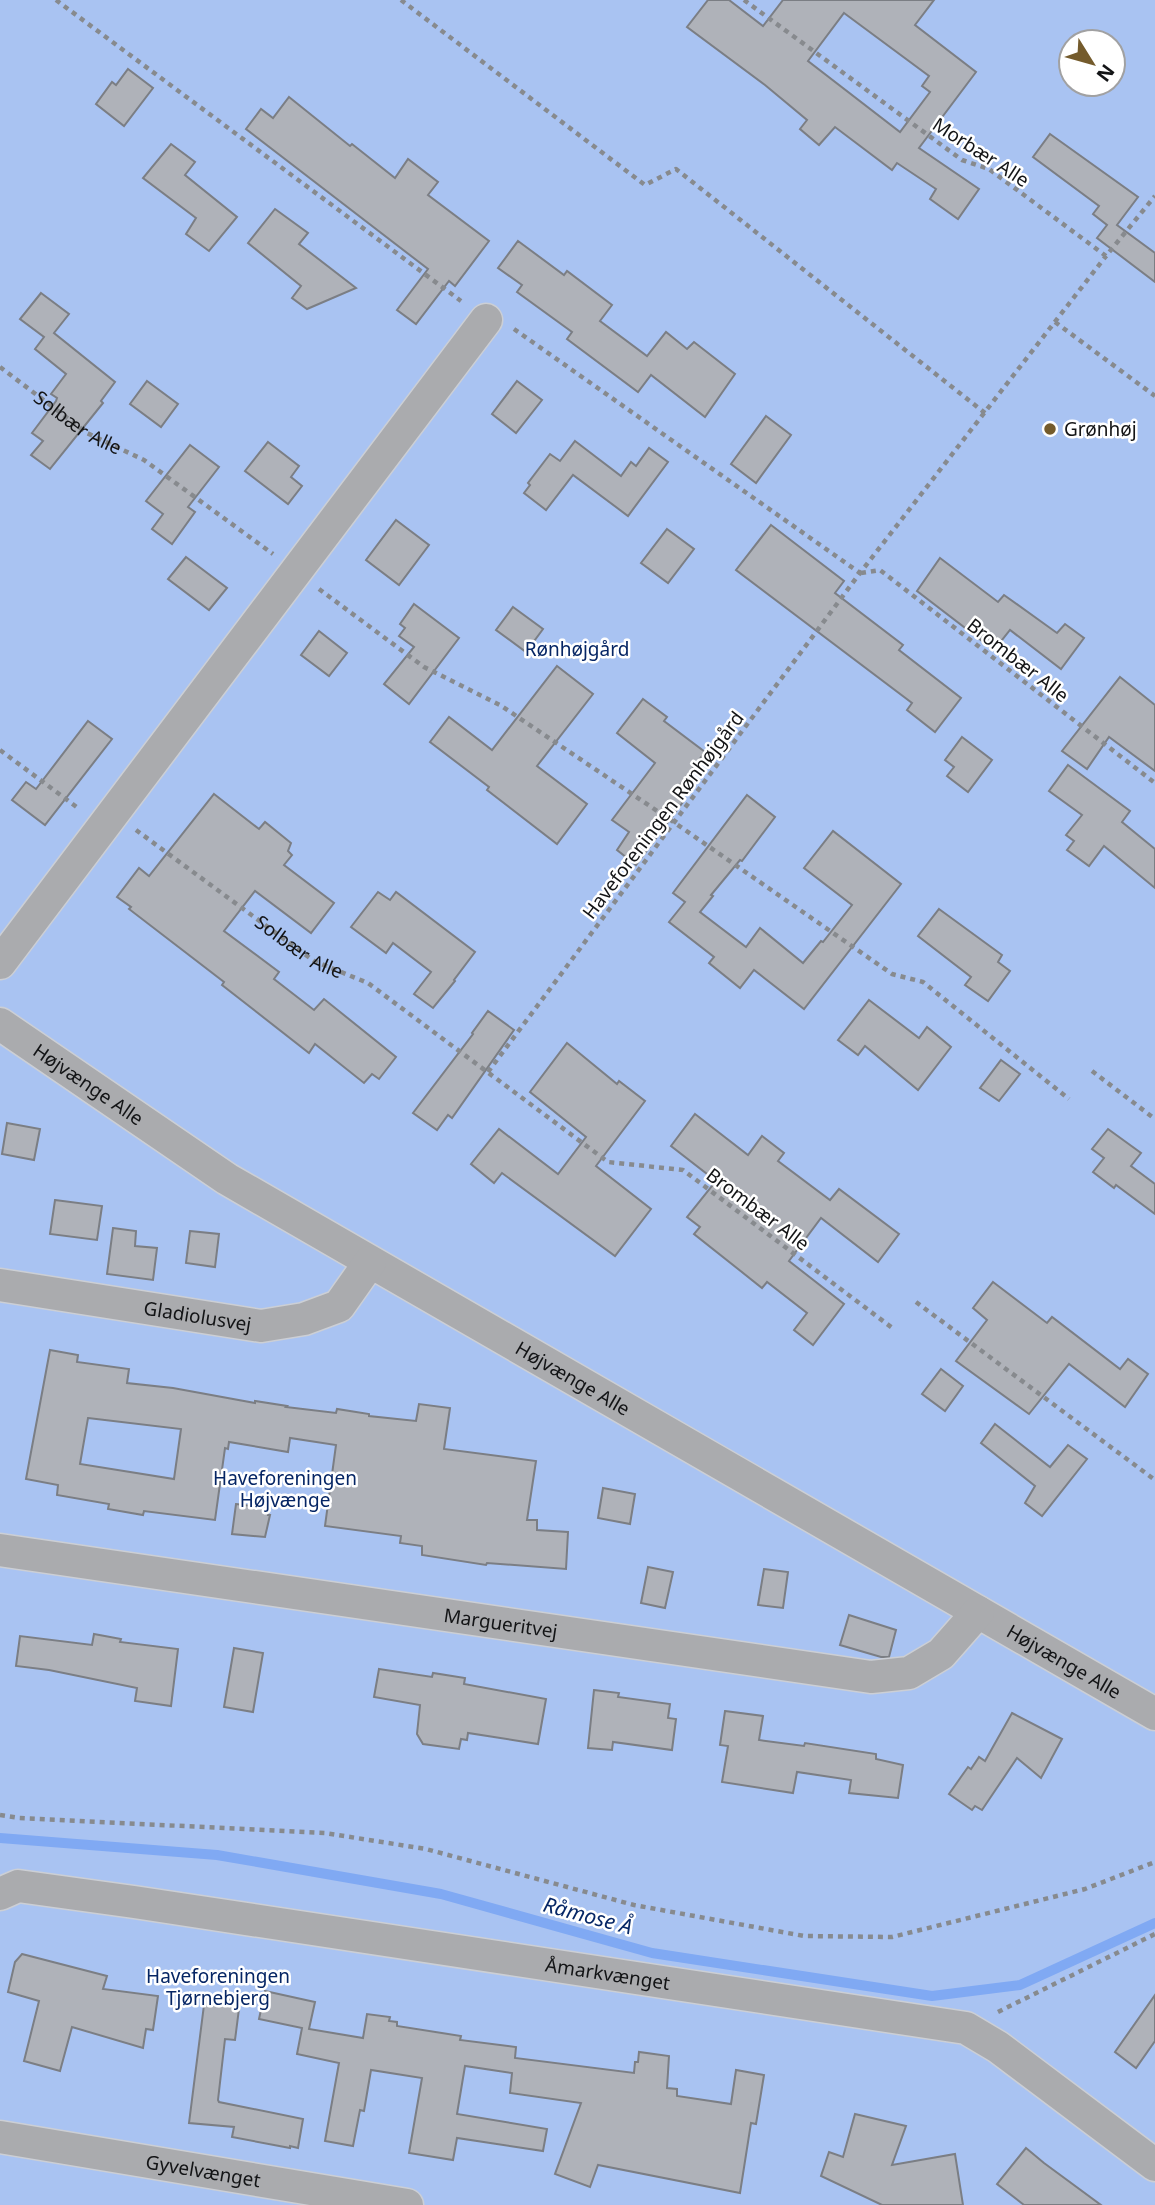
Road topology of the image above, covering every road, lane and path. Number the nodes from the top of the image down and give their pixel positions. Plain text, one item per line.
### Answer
1 (56, 0) edge
2 (401, 0) edge
3 (744, 0) edge
4 (110, 42) dead end
5 (1155, 196) edge
6 (1106, 256) junction
7 (486, 320) dead end
8 (1055, 322) junction
9 (0, 367) edge
10 (1155, 396) edge
11 (985, 413) junction
12 (296, 571) junction
13 (860, 573) junction
14 (0, 751) edge
15 (1155, 783) edge
16 (108, 820) junction
17 (675, 823) junction
18 (0, 963) edge
19 (0, 1024) edge
20 (1092, 1071) dead end
21 (488, 1072) junction
22 (1069, 1099) dead end
23 (1155, 1119) edge
24 (370, 1262) junction
25 (0, 1284) edge
26 (916, 1302) dead end
27 (895, 1330) dead end
28 (1155, 1480) edge
29 (0, 1550) edge
30 (978, 1612) junction
31 (1155, 1714) edge
32 (0, 1815) edge
33 (1155, 1862) edge
34 (9, 1890) edge
35 (1155, 1934) edge
36 (966, 2028) junction
37 (0, 2137) edge
38 (1155, 2165) edge
39 (407, 2205) edge

1 - 4 path
2 - 11 path
3 - 6 path, Morbær Alle
5 - 6 path
6 - 8 path, Haveforeningen Rønhøjgård
7 - 12 street
8 - 10 path
8 - 11 path, Haveforeningen Rønhøjgård
9 - 12 path, Solbær Alle
11 - 13 path, Haveforeningen Rønhøjgård
12 - 16 street
12 - 17 path, Solbær Alle
13 - 15 path, Brombær Alle
13 - 17 path, Haveforeningen Rønhøjgård
14 - 16 path, Solbær Alle
16 - 18 street
16 - 21 path, Solbær Alle
17 - 21 path, Haveforeningen Rønhøjgård
17 - 22 path
19 - 24 street, Højvænge Alle
20 - 23 path
21 - 27 path, Brombær Alle
24 - 25 street, Gladiolusvej
24 - 30 street, Højvænge Alle
26 - 28 path
29 - 30 street, Margueritvej
30 - 31 street, Højvænge Alle
32 - 33 path
34 - 36 street, Åmarkvænget
35 - 36 path
36 - 38 street, Åmarkvænget
37 - 39 street, Gyvelvænget

